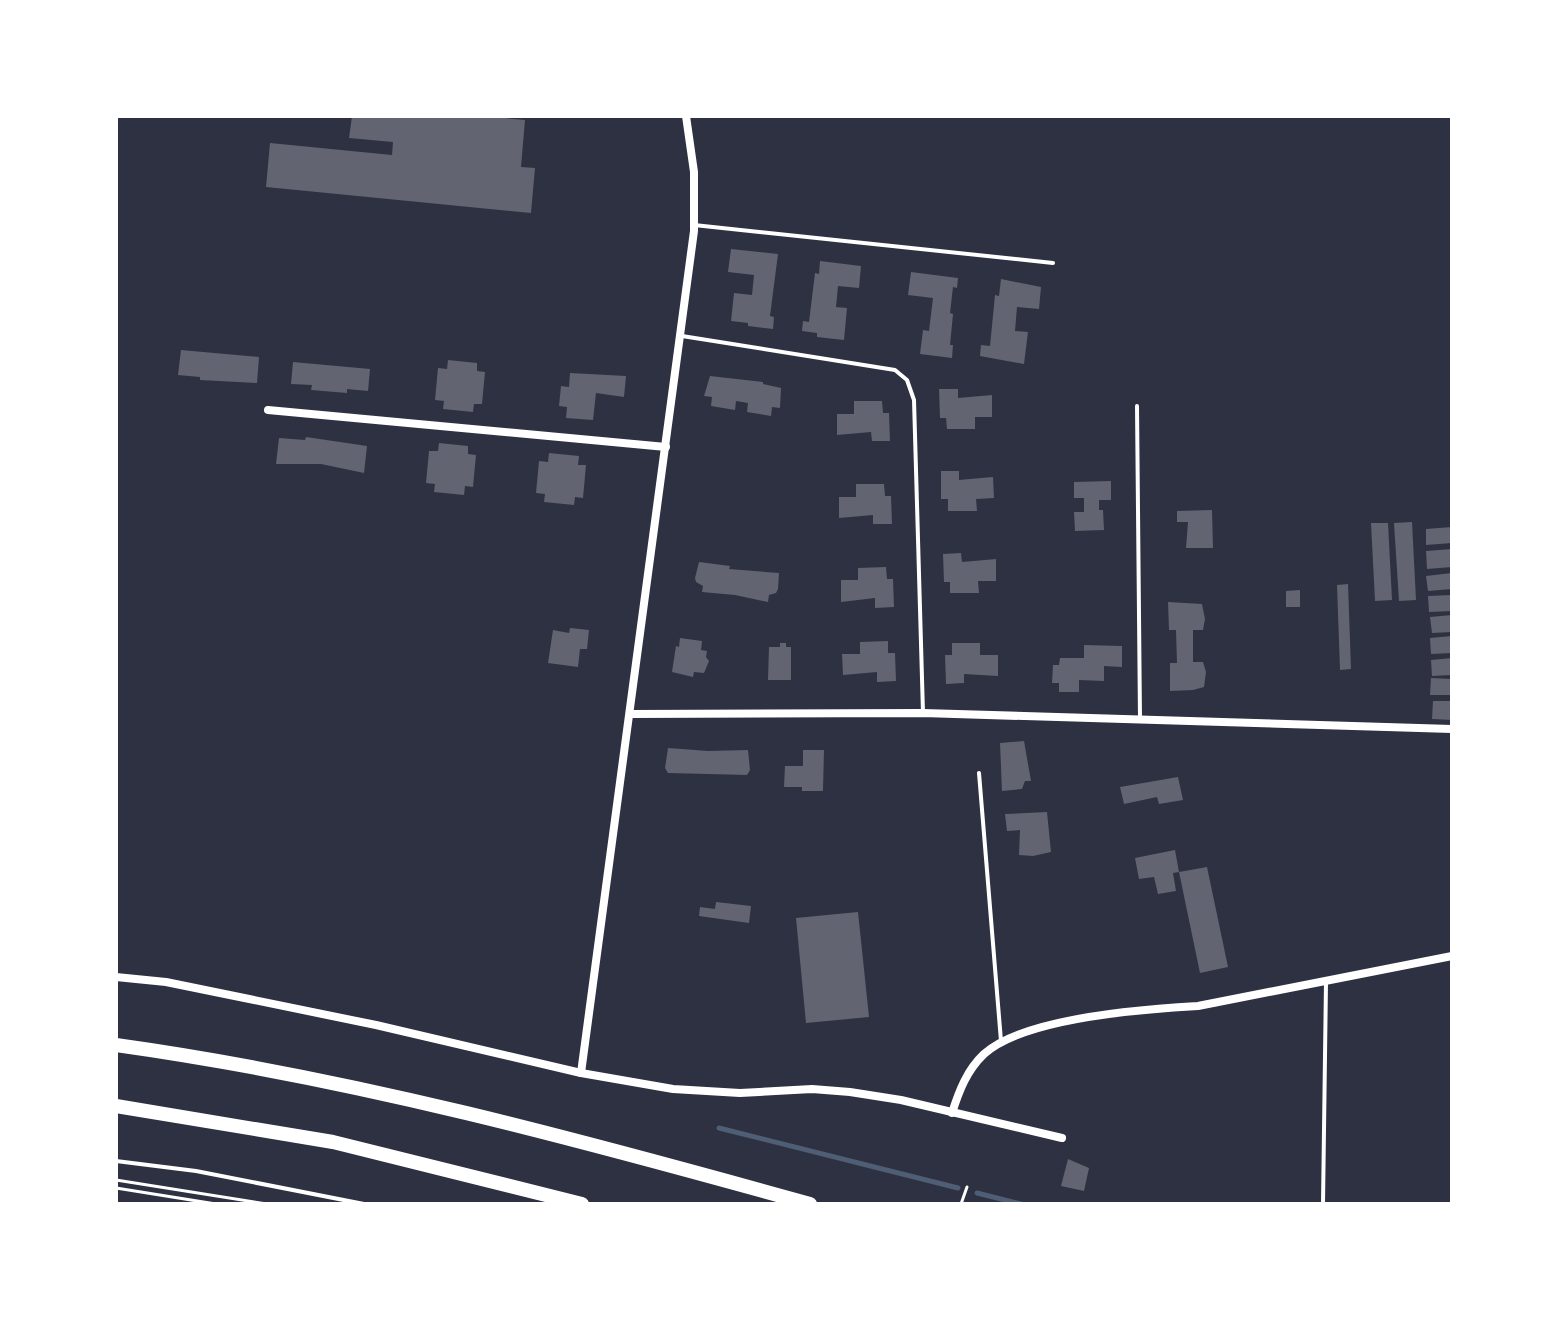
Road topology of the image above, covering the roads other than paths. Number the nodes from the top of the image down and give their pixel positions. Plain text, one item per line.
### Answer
1 (686, 116) edge
2 (694, 225) junction
3 (1053, 263) dead end
4 (680, 335) junction
5 (1137, 406) dead end
6 (268, 410) dead end
7 (666, 447) junction
8 (923, 713) junction
9 (630, 714) junction
10 (1140, 719) junction
11 (1452, 729) edge
12 (979, 773) dead end
13 (1452, 956) edge
14 (116, 977) edge
15 (1326, 982) junction
16 (1001, 1041) junction
17 (116, 1045) edge
18 (581, 1073) junction
19 (116, 1106) edge
20 (952, 1113) junction
21 (1062, 1138) dead end
22 (116, 1161) edge
23 (364, 1204) edge
24 (582, 1204) edge
25 (810, 1204) edge
26 (1323, 1204) edge

1 - 2 street
2 - 3 lane
2 - 4 street
4 - 7 street
4 - 8 lane
5 - 10 lane
6 - 7 street
7 - 9 street
8 - 9 street
8 - 10 street
9 - 18 street
10 - 11 street
12 - 16 lane
13 - 15 street
14 - 18 street
15 - 16 street
15 - 26 lane
16 - 20 street
17 - 25 highway
18 - 20 street
19 - 24 highway
20 - 21 street
22 - 23 lane

